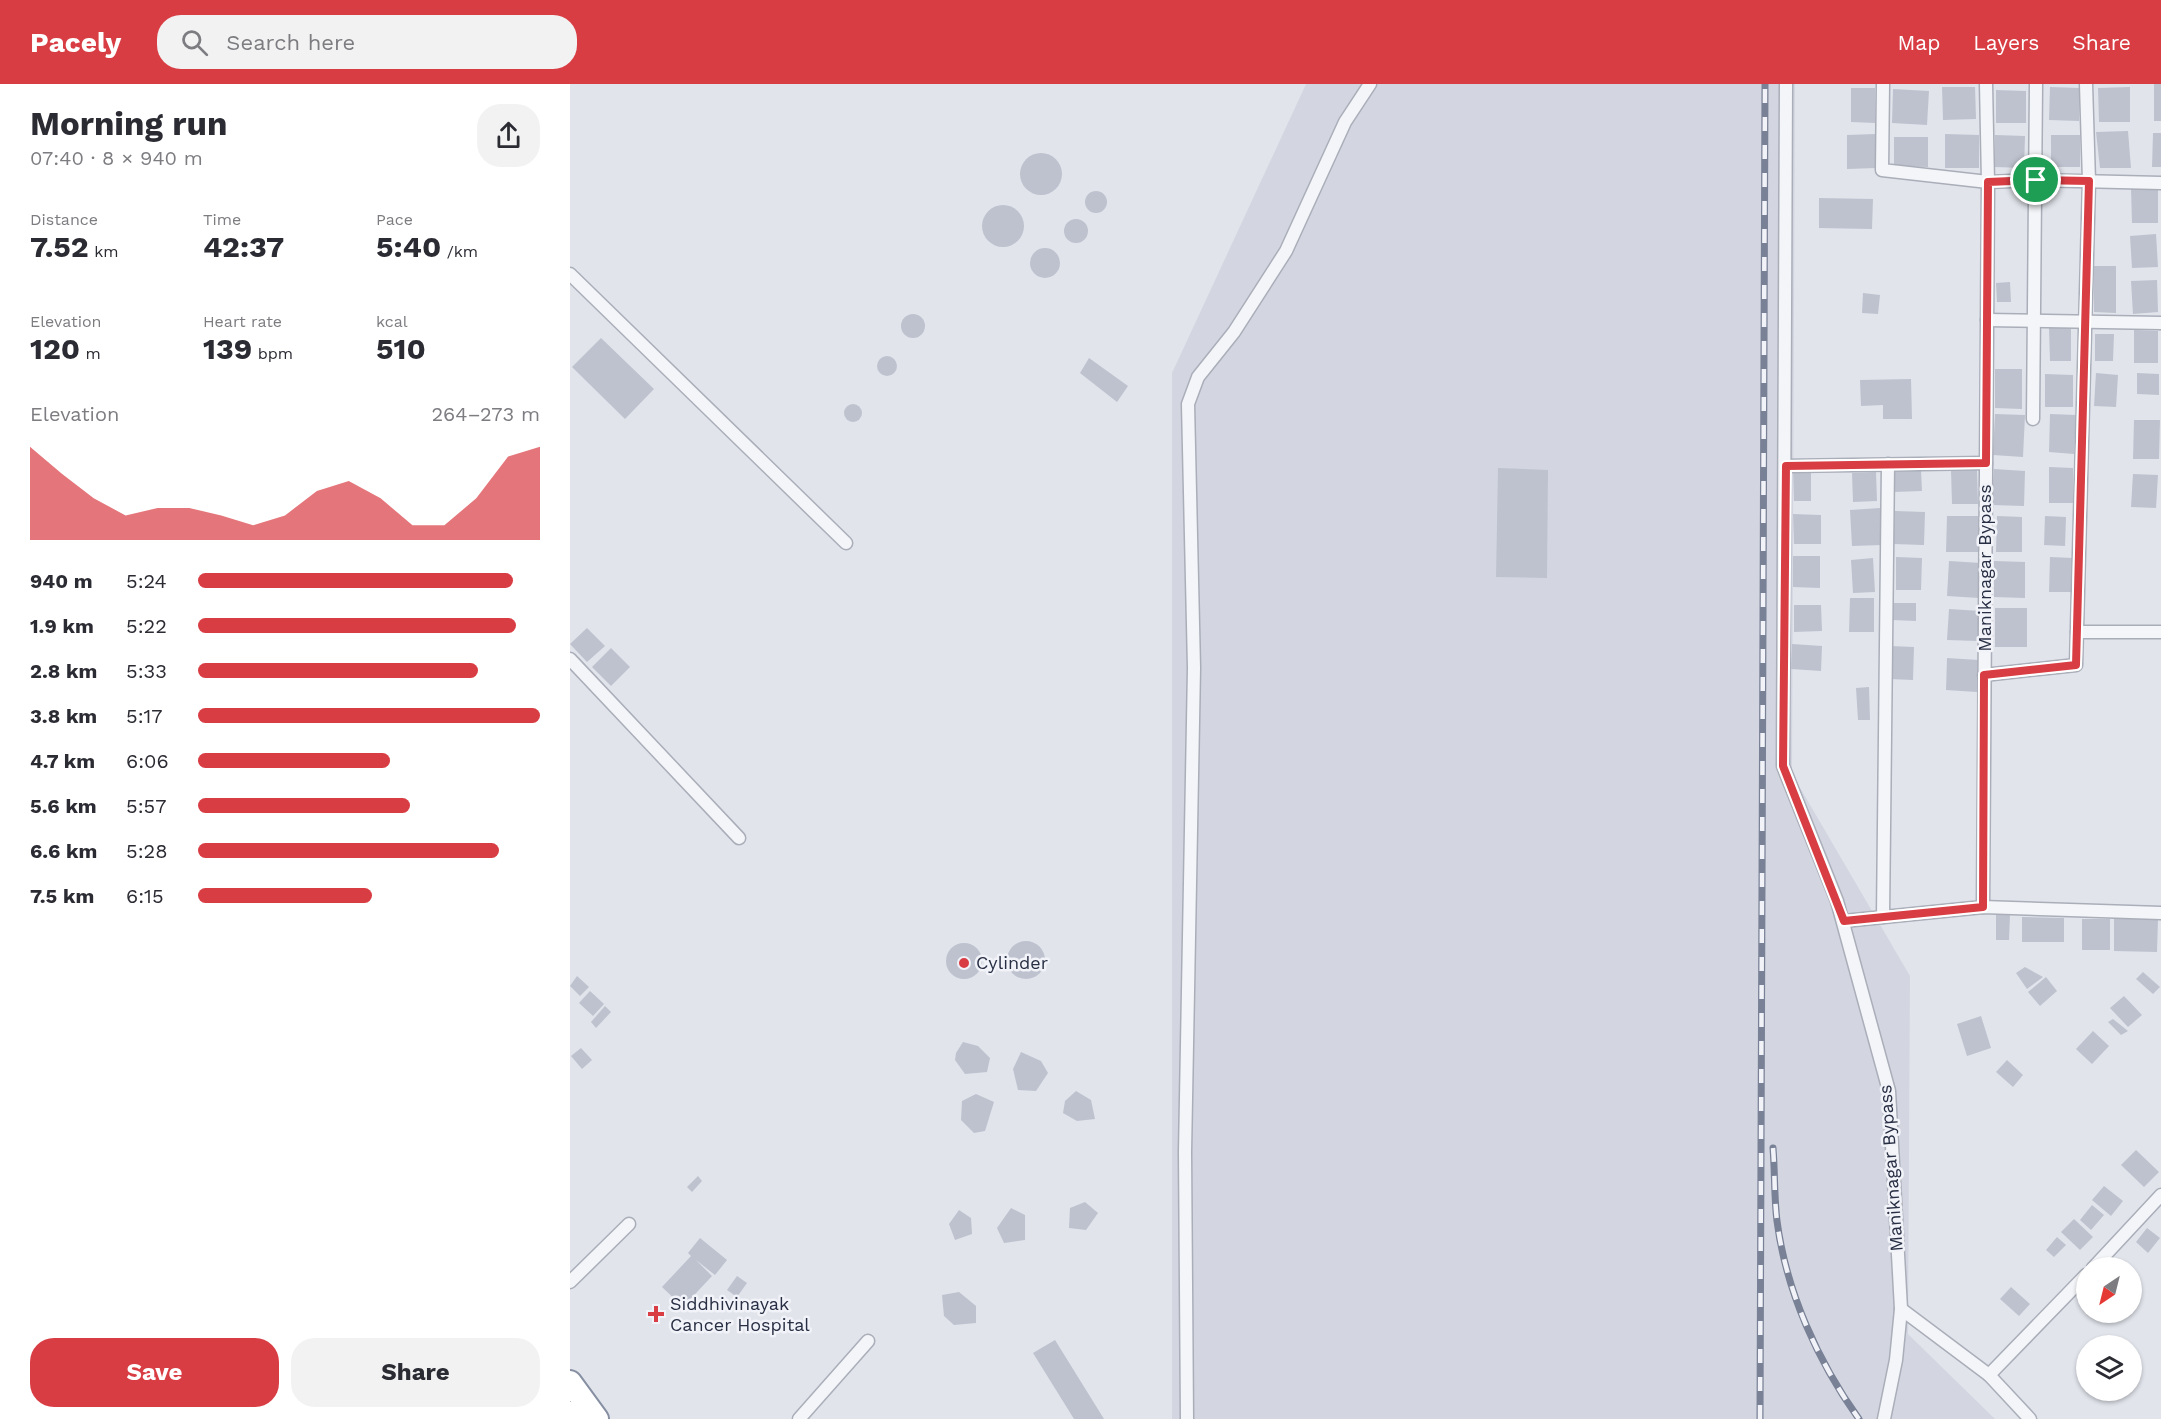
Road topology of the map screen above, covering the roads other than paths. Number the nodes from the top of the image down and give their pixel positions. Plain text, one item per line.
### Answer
1 (1371, 84) edge
2 (1786, 84) edge
3 (1883, 84) edge
4 (1986, 84) edge
5 (2036, 84) edge
6 (2086, 84) edge
7 (2036, 180) junction
8 (2089, 181) junction
9 (1988, 182) junction
10 (2161, 183) edge
11 (570, 274) edge
12 (1987, 320) junction
13 (2033, 321) junction
14 (2085, 322) junction
15 (2161, 323) edge
16 (2033, 419) dead end
17 (1986, 463) junction
18 (1888, 464) junction
19 (1786, 466) junction
20 (846, 543) dead end
21 (2077, 632) junction
22 (2161, 633) edge
23 (570, 659) edge
24 (1984, 675) junction
25 (739, 838) dead end
26 (1983, 907) junction
27 (2161, 913) edge
28 (1883, 917) junction
29 (1844, 921) junction
30 (2161, 1195) edge
31 (629, 1224) dead end
32 (2104, 1257) edge
33 (570, 1282) edge
34 (2076, 1285) edge
35 (1901, 1309) junction
36 (868, 1341) dead end
37 (1989, 1376) junction
38 (570, 1382) edge
39 (570, 1413) edge
40 (575, 1419) edge
41 (597, 1419) edge
42 (799, 1419) edge
43 (1187, 1419) edge
44 (1884, 1419) edge
45 (2030, 1419) edge

1 - 43 street
2 - 19 street, Maniknagar Bypass
3 - 9 street
4 - 9 street, Maniknagar Bypass
5 - 7 street
6 - 8 street
7 - 8 street
7 - 9 street
7 - 13 street
8 - 10 street
8 - 14 street
9 - 12 street, Maniknagar Bypass
11 - 20 street
12 - 13 street
12 - 17 street, Maniknagar Bypass
13 - 14 street
13 - 16 street
14 - 15 street
14 - 21 street
17 - 18 street
17 - 24 street, Maniknagar Bypass
18 - 19 street
18 - 28 street
19 - 29 street, Maniknagar Bypass
21 - 22 street
21 - 24 street
23 - 25 street
24 - 26 street, Maniknagar Bypass
26 - 27 street
26 - 28 street
28 - 29 street
29 - 35 street, Maniknagar Bypass
30 - 32 street
31 - 33 street
34 - 37 street
35 - 37 street
35 - 44 street, Maniknagar Bypass
36 - 42 street
37 - 45 street
38 - 41 highway
39 - 40 highway

